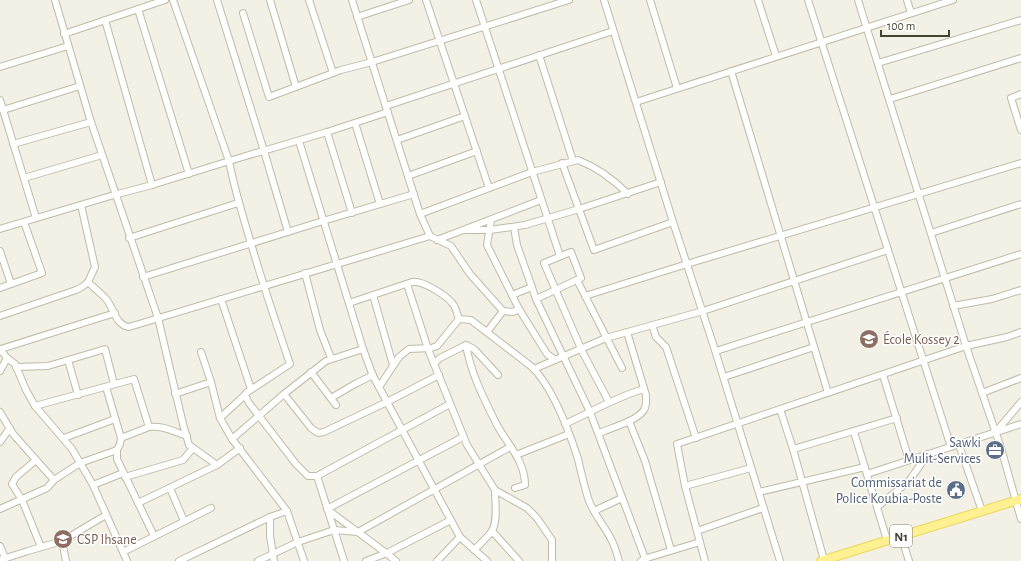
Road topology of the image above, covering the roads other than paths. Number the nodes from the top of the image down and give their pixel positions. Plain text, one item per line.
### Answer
1 (55, 0) edge
2 (165, 0) edge
3 (173, 0) edge
4 (217, 0) edge
5 (270, 0) edge
6 (309, 0) edge
7 (352, 0) edge
8 (409, 0) edge
9 (426, 0) edge
10 (476, 0) edge
11 (569, 0) edge
12 (604, 0) edge
13 (650, 0) edge
14 (758, 0) edge
15 (808, 0) edge
16 (858, 0) edge
17 (906, 0) edge
18 (953, 0) edge
19 (549, 3) edge
20 (138, 9) junction
21 (243, 13) dead end
22 (911, 13) junction
23 (357, 17) junction
24 (105, 20) junction
25 (1021, 20) edge
26 (484, 27) junction
27 (867, 27) junction
28 (613, 31) junction
29 (64, 34) junction
30 (440, 41) junction
31 (822, 42) junction
32 (68, 46) junction
33 (539, 56) junction
34 (776, 56) junction
35 (1021, 58) edge
36 (372, 62) junction
37 (878, 63) junction
38 (0, 67) edge
39 (498, 69) junction
40 (731, 71) junction
41 (333, 73) junction
42 (454, 84) junction
43 (80, 86) junction
44 (296, 87) junction
45 (677, 88) junction
46 (1021, 94) edge
47 (890, 99) junction
48 (0, 100) edge
49 (636, 102) junction
50 (387, 109) junction
51 (3, 110) junction
52 (465, 116) junction
53 (1020, 120) edge
54 (90, 122) junction
55 (355, 123) junction
56 (1021, 130) edge
57 (327, 132) junction
58 (397, 140) junction
59 (299, 141) junction
60 (14, 144) junction
61 (264, 151) junction
62 (477, 152) junction
63 (102, 155) junction
64 (229, 161) junction
65 (573, 161) junction
66 (562, 163) junction
67 (1021, 163) edge
68 (532, 172) junction
69 (189, 174) junction
70 (408, 176) junction
71 (24, 178) junction
72 (661, 182) junction
73 (152, 185) junction
74 (489, 188) junction
75 (414, 194) junction
76 (628, 194) junction
77 (919, 194) junction
78 (114, 195) junction
79 (541, 200) junction
80 (238, 203) junction
81 (380, 204) junction
82 (1021, 204) edge
83 (81, 205) junction
84 (874, 208) junction
85 (579, 209) junction
86 (352, 212) junction
87 (420, 214) junction
88 (36, 218) junction
89 (547, 218) junction
90 (491, 220) junction
91 (323, 221) junction
92 (24, 222) junction
93 (673, 222) junction
94 (514, 227) junction
95 (0, 229) edge
96 (466, 230) junction
97 (490, 230) junction
98 (288, 232) junction
99 (931, 233) junction
100 (430, 236) junction
101 (781, 236) junction
102 (129, 238) junction
103 (437, 240) junction
104 (251, 244) junction
105 (888, 250) junction
106 (0, 251) edge
107 (1021, 254) edge
108 (560, 256) junction
109 (336, 264) junction
110 (687, 264) junction
111 (306, 273) junction
112 (143, 277) junction
113 (945, 278) junction
114 (577, 280) junction
115 (794, 280) junction
116 (88, 282) junction
117 (11, 284) junction
118 (407, 284) junction
119 (263, 286) junction
120 (532, 287) junction
121 (0, 288) edge
122 (556, 290) junction
123 (1021, 290) edge
124 (901, 292) junction
125 (373, 295) junction
126 (512, 295) junction
127 (585, 296) junction
128 (221, 299) junction
129 (536, 299) junction
130 (349, 303) junction
131 (953, 306) junction
132 (519, 309) junction
133 (503, 311) junction
134 (703, 311) junction
135 (115, 313) junction
136 (0, 316) edge
137 (158, 318) junction
138 (459, 319) junction
139 (807, 322) junction
140 (652, 325) junction
141 (487, 332) junction
142 (627, 332) junction
143 (1021, 332) edge
144 (606, 338) junction
145 (466, 345) junction
146 (966, 346) junction
147 (814, 347) junction
148 (428, 348) junction
149 (582, 348) junction
150 (0, 349) edge
151 (363, 349) junction
152 (716, 351) junction
153 (201, 352) dead end
154 (564, 356) junction
155 (7, 358) junction
156 (331, 358) junction
157 (68, 360) junction
158 (555, 360) junction
159 (923, 360) junction
160 (434, 364) junction
161 (394, 365) junction
162 (16, 367) junction
163 (622, 368) dead end
164 (534, 369) junction
165 (0, 371) edge
166 (311, 372) junction
167 (498, 374) dead end
168 (373, 375) junction
169 (439, 375) junction
170 (883, 375) junction
171 (724, 377) junction
172 (1021, 378) edge
173 (211, 382) junction
174 (114, 384) junction
175 (106, 387) junction
176 (379, 387) junction
177 (251, 389) junction
178 (644, 389) junction
179 (828, 393) junction
180 (982, 393) junction
181 (176, 394) junction
182 (284, 394) junction
183 (78, 395) junction
184 (245, 395) junction
185 (331, 398) junction
186 (387, 402) junction
187 (609, 402) junction
188 (1021, 402) edge
189 (450, 404) junction
190 (336, 405) dead end
191 (35, 406) junction
192 (780, 409) junction
193 (0, 412) edge
194 (590, 412) junction
195 (258, 416) junction
196 (220, 418) junction
197 (897, 418) junction
198 (115, 419) junction
199 (629, 420) junction
200 (738, 423) junction
201 (565, 424) junction
202 (1021, 424) edge
203 (149, 427) junction
204 (10, 428) junction
205 (402, 429) junction
206 (854, 432) junction
207 (599, 433) junction
208 (995, 433) junction
209 (569, 434) junction
210 (187, 436) junction
211 (463, 437) junction
212 (64, 438) junction
213 (121, 438) junction
214 (696, 438) junction
215 (232, 439) junction
216 (0, 442) edge
217 (959, 445) junction
218 (510, 447) junction
219 (951, 447) junction
220 (193, 448) junction
221 (240, 448) junction
222 (793, 449) junction
223 (117, 450) junction
224 (928, 454) junction
225 (516, 455) junction
226 (36, 460) junction
227 (909, 460) junction
228 (418, 461) junction
229 (80, 463) junction
230 (480, 464) junction
231 (218, 465) junction
232 (865, 467) junction
233 (751, 468) junction
234 (867, 474) junction
235 (124, 475) junction
236 (317, 476) junction
237 (54, 480) junction
238 (802, 482) junction
239 (93, 485) junction
240 (685, 486) junction
241 (170, 488) junction
242 (515, 488) dead end
243 (435, 490) junction
244 (495, 490) junction
245 (759, 492) junction
246 (622, 498) junction
247 (22, 500) junction
248 (1018, 500) edge
249 (138, 503) junction
250 (877, 507) junction
251 (211, 508) dead end
252 (763, 508) junction
253 (0, 509) edge
254 (327, 509) junction
255 (287, 511) junction
256 (594, 512) junction
257 (982, 512) junction
258 (106, 516) junction
259 (270, 517) junction
260 (1021, 519) edge
261 (451, 520) junction
262 (184, 521) junction
263 (334, 530) junction
264 (492, 531) junction
265 (697, 531) junction
266 (358, 532) junction
267 (154, 536) junction
268 (901, 536) junction
269 (460, 537) junction
270 (887, 540) junction
271 (62, 541) junction
272 (298, 542) junction
273 (700, 542) junction
274 (0, 546) edge
275 (41, 546) junction
276 (474, 550) junction
277 (671, 550) junction
278 (123, 552) junction
279 (387, 553) junction
280 (273, 554) junction
281 (2, 559) edge
282 (479, 559) edge
283 (644, 560) edge
284 (822, 560) edge
285 (66, 561) edge
286 (127, 561) edge
287 (178, 561) edge
288 (258, 561) edge
289 (274, 561) edge
290 (304, 561) edge
291 (344, 561) edge
292 (366, 561) edge
293 (396, 561) edge
294 (437, 561) edge
295 (487, 561) edge
296 (519, 561) edge
297 (552, 561) edge
298 (619, 561) edge
299 (705, 561) edge
300 (780, 561) edge
301 (909, 561) edge

1 - 29 street
2 - 20 street
3 - 64 street
4 - 61 street
5 - 44 street
6 - 41 street
7 - 23 street
8 - 23 street
9 - 30 street
10 - 26 street
11 - 19 street
12 - 28 street
13 - 45 street
14 - 34 street
15 - 31 street
16 - 27 street
17 - 22 street
18 - 22 street
19 - 26 street
20 - 24 street
20 - 69 street
21 - 44 street
22 - 27 street
23 - 36 street
24 - 29 street
24 - 73 street
25 - 37 street
26 - 30 street
26 - 39 street
27 - 31 street
27 - 37 street
28 - 33 street
28 - 49 street
29 - 32 street
30 - 36 street
30 - 42 street
31 - 34 street
31 - 84 street
32 - 38 street
32 - 43 street
33 - 39 street
33 - 65 street
34 - 40 street
35 - 47 street
36 - 41 street
36 - 50 street
37 - 47 street
39 - 42 street
39 - 68 street
40 - 45 street
40 - 101 street
41 - 44 street
42 - 50 street
42 - 52 street
43 - 51 street
43 - 54 street
45 - 49 street
46 - 53 street
47 - 77 street
48 - 51 street
49 - 72 street
50 - 55 street
50 - 58 street
51 - 60 street
52 - 58 street
52 - 62 street
53 - 56 street
54 - 60 street
54 - 63 street
55 - 57 street
55 - 81 street
57 - 59 street
57 - 86 street
58 - 70 street
59 - 61 street
59 - 91 street
60 - 71 street
61 - 64 street
61 - 98 street
62 - 70 street
62 - 74 street
63 - 71 street
63 - 78 street
64 - 69 street
64 - 80 street
65 - 66 street
65 - 76 street
66 - 68 street
66 - 85 street
67 - 77 street
68 - 74 street
68 - 79 street
69 - 73 street
70 - 75 street
71 - 88 street
72 - 76 street
72 - 93 street
73 - 78 street
74 - 87 street
75 - 81 street
75 - 87 street
76 - 85 street
77 - 84 street
77 - 99 street
78 - 83 street
78 - 102 street
79 - 89 street
79 - 90 street
80 - 102 street
80 - 104 street
81 - 86 street
82 - 99 street
83 - 88 street
83 - 116 street
84 - 101 street
84 - 105 street
85 - 89 street
85 - 93 street
86 - 91 street
87 - 100 street
88 - 92 street
89 - 94 street
89 - 108 street
90 - 96 street
90 - 97 street
91 - 98 street
91 - 109 street
92 - 95 street
92 - 117 street
93 - 110 street
94 - 97 street
94 - 120 street
96 - 97 street
96 - 103 street
97 - 126 street
98 - 104 street
99 - 113 street
100 - 103 street
100 - 109 street
101 - 110 street
101 - 115 street
102 - 112 street
103 - 133 street
104 - 112 street
104 - 119 street
105 - 115 street
105 - 124 street
106 - 117 street
107 - 113 street
108 - 114 street
108 - 122 street
109 - 111 street
109 - 130 street
110 - 127 street
110 - 134 street
111 - 119 street
111 - 156 street
112 - 137 street
113 - 124 street
113 - 131 street
114 - 122 street
114 - 127 street
115 - 134 street
115 - 139 street
116 - 135 street
116 - 136 street
117 - 121 street
118 - 125 street
118 - 138 street
118 - 148 street
119 - 128 street
119 - 177 street
120 - 126 street
120 - 129 street
122 - 129 street
122 - 149 street
123 - 131 street
124 - 139 street
124 - 159 street
125 - 130 street
125 - 161 street
126 - 132 street
127 - 144 street
128 - 137 street
128 - 177 street
129 - 154 street
130 - 151 street
131 - 146 street
132 - 133 street
132 - 158 street
133 - 141 street
134 - 140 street
134 - 152 street
135 - 137 street
135 - 150 street
137 - 181 street
138 - 141 street
138 - 148 street
139 - 147 street
139 - 152 street
140 - 142 street
140 - 214 street
141 - 164 street
142 - 144 street
142 - 178 street
143 - 146 street
144 - 149 street
144 - 163 street
145 - 160 street
145 - 167 street
145 - 218 street
146 - 159 street
146 - 180 street
147 - 171 street
147 - 179 street
148 - 160 street
148 - 161 street
149 - 154 street
149 - 187 street
150 - 155 street
151 - 156 street
151 - 168 street
152 - 171 street
153 - 173 street
154 - 158 street
154 - 194 street
155 - 162 street
155 - 165 street
156 - 166 street
157 - 162 street
157 - 174 street
157 - 183 street
158 - 164 street
159 - 170 street
159 - 219 street
160 - 169 street
161 - 176 street
162 - 191 street
164 - 201 street
166 - 182 street
166 - 185 street
168 - 176 street
168 - 185 street
169 - 186 street
169 - 189 street
170 - 179 street
170 - 197 street
171 - 200 street
172 - 180 street
173 - 181 street
173 - 196 street
174 - 175 street
174 - 203 street
175 - 183 street
175 - 198 street
176 - 186 street
177 - 184 street
178 - 187 street
178 - 199 street
179 - 192 street
180 - 208 street
181 - 210 street
182 - 186 street
182 - 195 street
183 - 191 street
184 - 195 street
184 - 196 street
185 - 190 street
186 - 205 street
187 - 194 street
188 - 208 street
189 - 205 street
189 - 211 street
191 - 212 street
192 - 200 street
192 - 222 street
193 - 204 street
194 - 201 street
194 - 207 street
195 - 215 street
195 - 236 street
196 - 215 street
197 - 206 street
197 - 227 street
198 - 212 street
198 - 213 street
199 - 207 street
199 - 277 street
200 - 214 street
200 - 233 street
201 - 209 street
202 - 208 street
203 - 210 street
203 - 213 street
204 - 216 street
204 - 226 street
205 - 228 street
205 - 236 street
206 - 222 street
206 - 232 street
207 - 246 street
208 - 217 street
208 - 248 street
209 - 225 street
209 - 256 street
210 - 220 street
211 - 228 street
211 - 230 street
212 - 229 street
213 - 223 street
214 - 240 street
215 - 221 street
217 - 219 street
217 - 257 street
218 - 225 street
218 - 230 street
219 - 224 street
220 - 231 street
220 - 235 street
221 - 231 street
221 - 255 street
222 - 238 street
223 - 229 street
223 - 235 street
224 - 227 street
224 - 250 street
225 - 242 street
226 - 237 street
226 - 247 street
227 - 234 street
228 - 243 street
228 - 254 street
229 - 237 street
229 - 239 street
230 - 243 street
230 - 244 street
231 - 241 street
232 - 234 street
232 - 238 street
233 - 240 street
233 - 245 street
234 - 250 street
235 - 239 street
235 - 249 street
236 - 254 street
237 - 247 street
238 - 245 street
238 - 284 street
239 - 258 street
240 - 265 street
241 - 249 street
241 - 262 street
243 - 261 street
243 - 266 street
244 - 264 street
244 - 297 street
245 - 252 street
246 - 256 street
246 - 283 street
247 - 253 street
247 - 275 street
248 - 257 main road, N1
248 - 260 street
249 - 267 street
250 - 270 street
251 - 262 street
252 - 265 street
252 - 300 street
254 - 263 street
254 - 266 street
255 - 259 street
255 - 272 street
256 - 298 street
257 - 268 main road, N1
258 - 271 street
258 - 278 street
259 - 280 street
259 - 287 street
261 - 269 street
261 - 279 street
262 - 267 street
263 - 266 street
263 - 272 street
263 - 291 street
264 - 276 street
264 - 296 street
265 - 273 street
266 - 279 street
267 - 278 street
268 - 270 main road, N1
268 - 301 street
269 - 276 street
269 - 294 street
270 - 284 main road, N1
271 - 275 street
271 - 285 street
272 - 280 street
272 - 290 street
273 - 277 street
273 - 299 street
274 - 281 street
275 - 281 street
276 - 282 street
277 - 283 street
278 - 286 street
279 - 292 street
279 - 293 street
280 - 288 street
280 - 289 street
282 - 295 street

